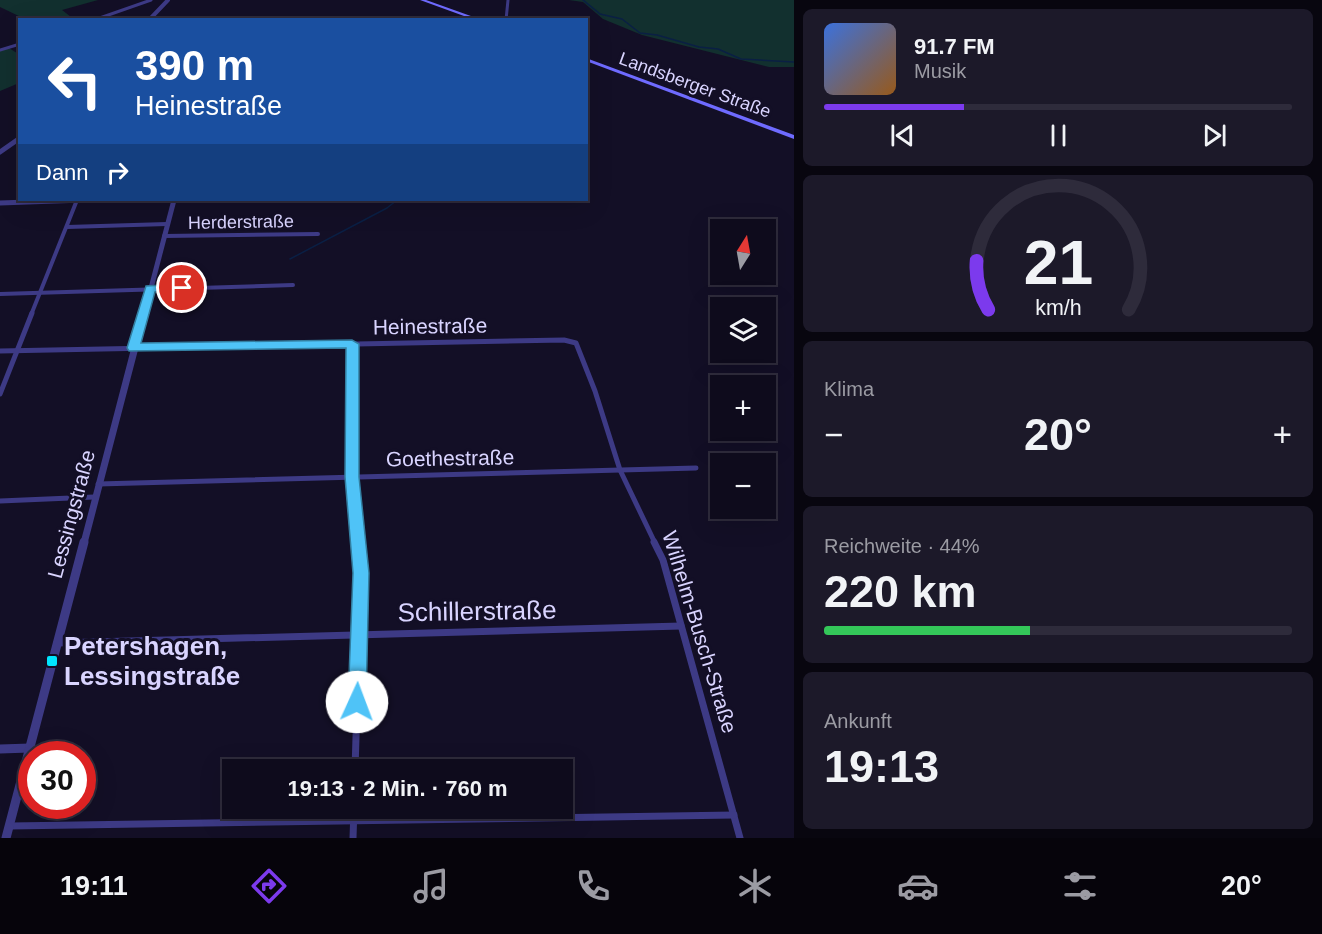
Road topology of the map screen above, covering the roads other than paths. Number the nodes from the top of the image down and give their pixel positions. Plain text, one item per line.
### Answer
1 (151, 0) edge
2 (168, 0) edge
3 (422, 0) edge
4 (508, 0) edge
5 (100, 18) edge
6 (151, 18) edge
7 (470, 18) edge
8 (506, 18) edge
9 (18, 45) edge
10 (0, 50) edge
11 (588, 60) edge
12 (794, 137) edge
13 (18, 139) edge
14 (0, 152) edge
15 (51, 201) edge
16 (77, 201) edge
17 (174, 201) edge
18 (0, 203) edge
19 (167, 224) junction
20 (67, 227) junction
21 (318, 234) dead end
22 (164, 236) junction
23 (293, 285) dead end
24 (150, 289) junction
25 (40, 292) junction
26 (0, 294) edge
27 (573, 341) joint
28 (352, 344) junction
29 (134, 348) junction
30 (0, 351) edge
31 (19, 351) junction
32 (0, 394) edge
33 (696, 468) dead end
34 (620, 470) junction
35 (352, 477) junction
36 (98, 484) junction
37 (94, 498) junction
38 (0, 501) edge
39 (681, 626) junction
40 (359, 634) junction
41 (57, 643) junction
42 (32, 741) edge
43 (18, 748) edge
44 (0, 749) edge
45 (355, 759) edge
46 (18, 793) edge
47 (734, 815) junction
48 (353, 820) junction
49 (9, 826) junction
50 (6, 838) edge
51 (353, 838) edge
52 (740, 838) edge

1 - 5 street
2 - 6 street
3 - 7 main road
4 - 8 street
9 - 10 street
11 - 12 main road, Landsberger Straße
13 - 14 street
15 - 18 street
16 - 20 street
17 - 19 street, Lessingstraße
19 - 20 street
19 - 22 street, Lessingstraße
20 - 25 street
21 - 22 street, Herderstraße
22 - 24 street, Lessingstraße
23 - 24 street
24 - 25 street
24 - 29 street, Lessingstraße
25 - 26 street
25 - 31 street
27 - 28 street, Heinestraße
27 - 34 street, Wilhelm-Busch-Straße
28 - 29 street, Heinestraße
28 - 35 street
29 - 31 street, Heinestraße
29 - 36 street, Lessingstraße
30 - 31 street, Heinestraße
31 - 32 street
33 - 34 street, Goethestraße
34 - 35 street, Goethestraße
34 - 39 street, Wilhelm-Busch-Straße
35 - 36 street, Goethestraße
35 - 40 street
36 - 37 street, Lessingstraße
37 - 38 street
37 - 41 street, Lessingstraße
39 - 40 street, Schillerstraße
39 - 47 street, Wilhelm-Busch-Straße
40 - 41 street, Schillerstraße
40 - 45 street
41 - 42 street, Lessingstraße
43 - 44 street
46 - 49 street, Lessingstraße
47 - 48 street
47 - 52 street, Wilhelm-Busch-Straße
48 - 49 street
48 - 51 street
49 - 50 street, Lessingstraße

